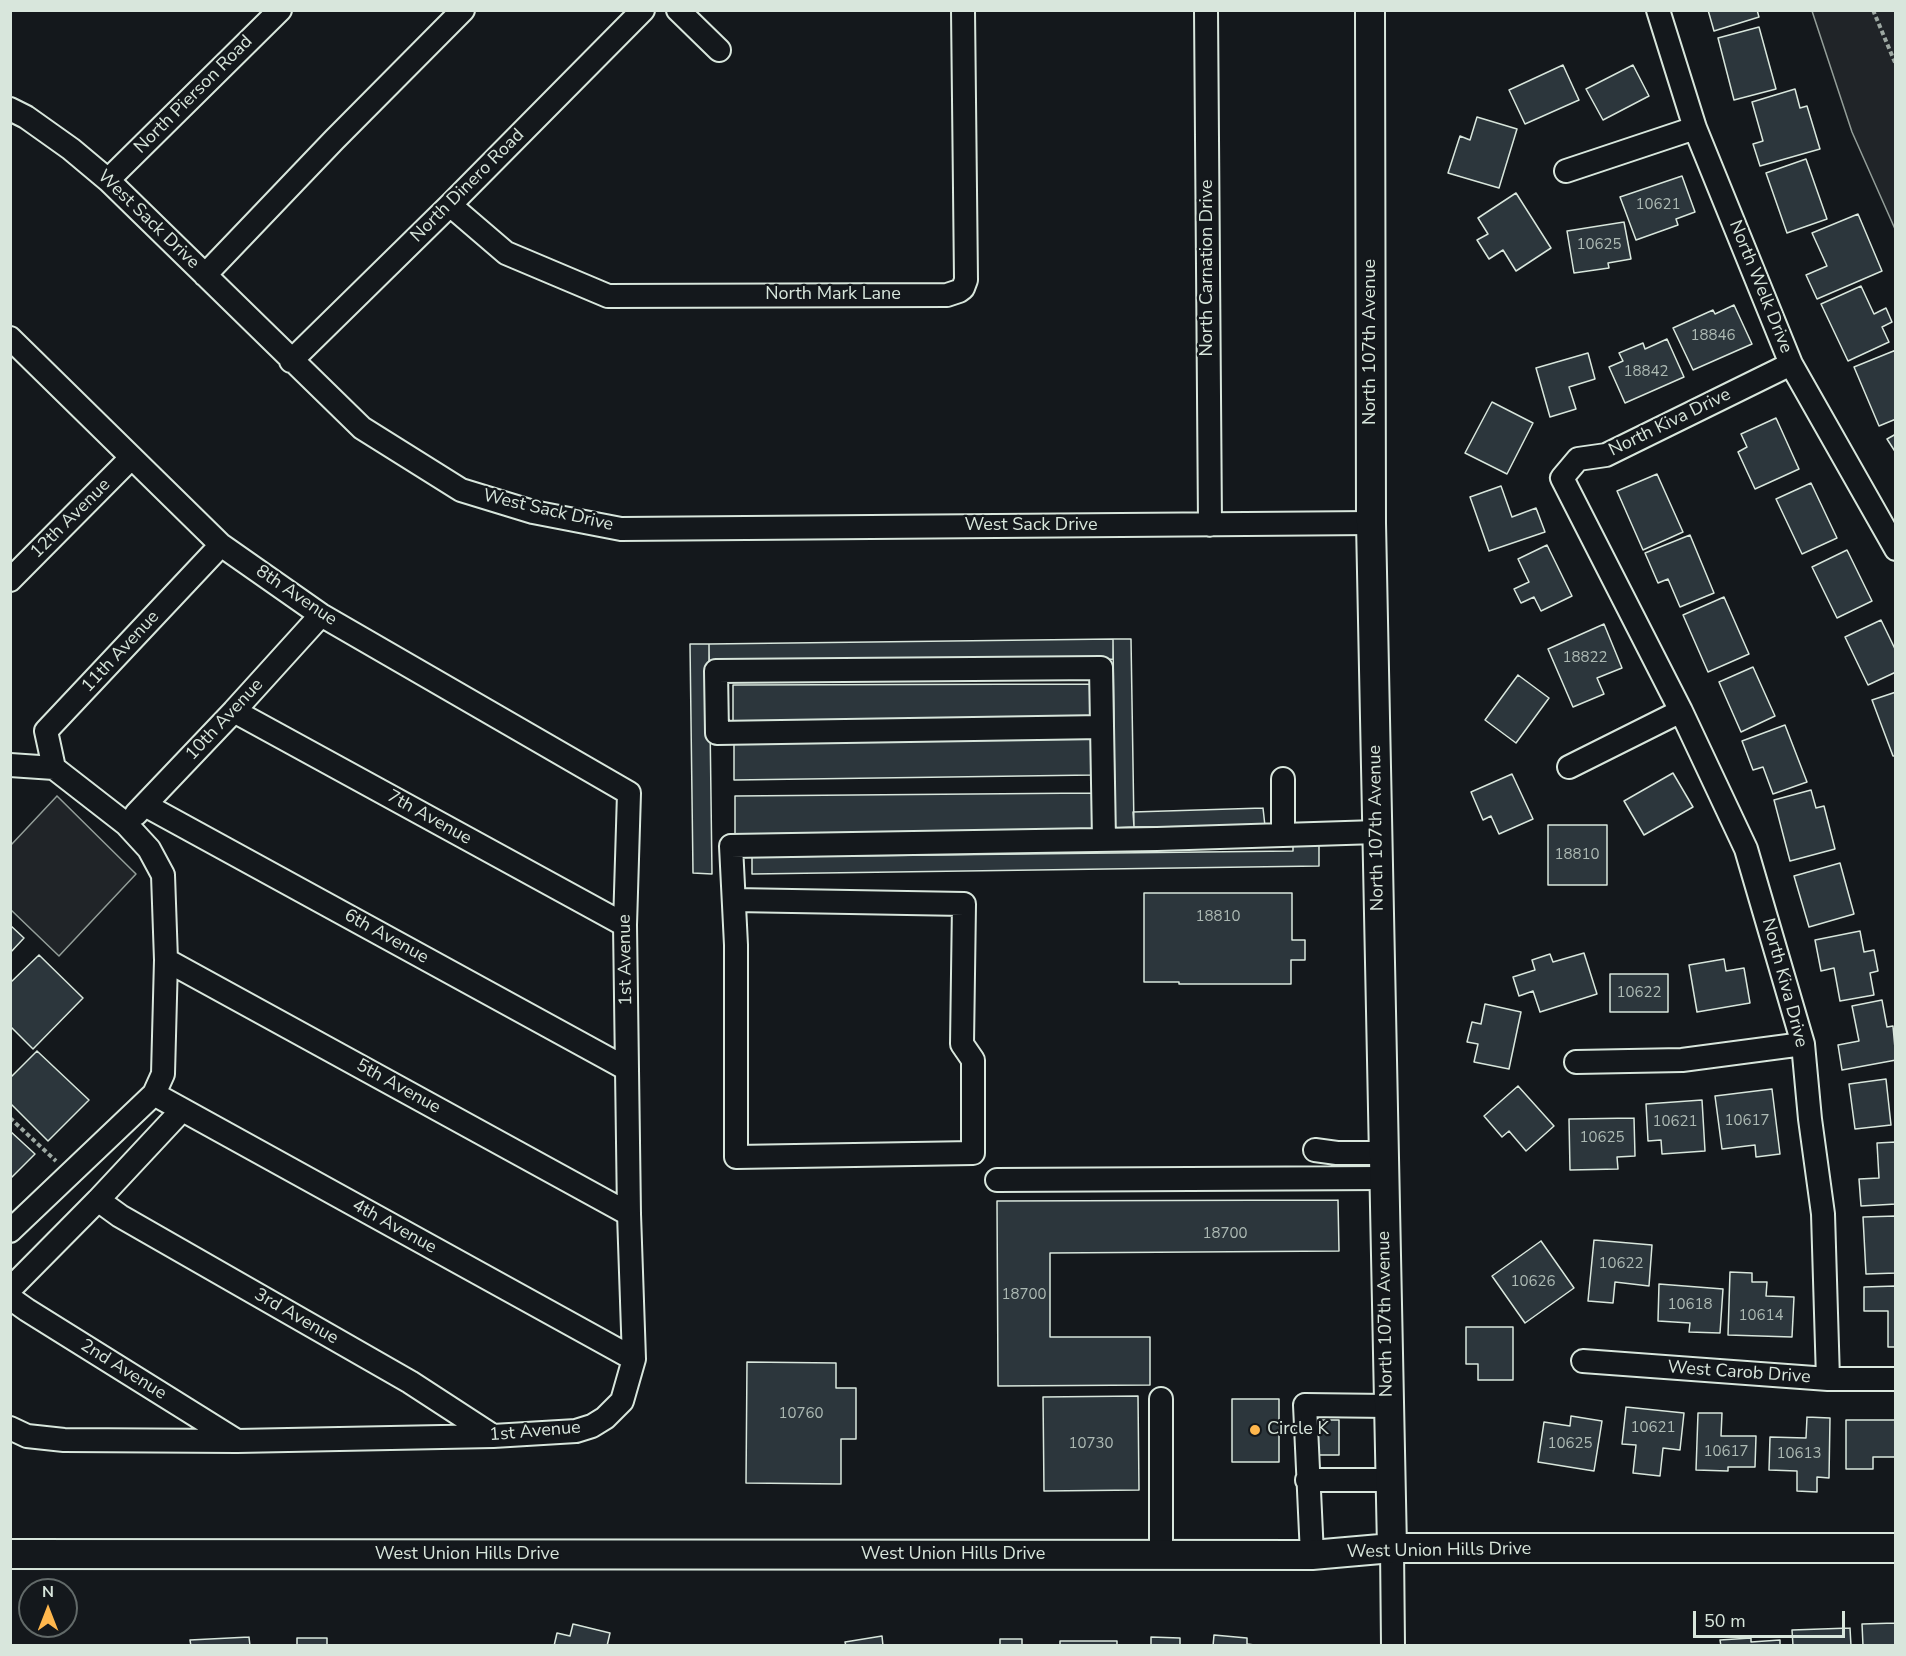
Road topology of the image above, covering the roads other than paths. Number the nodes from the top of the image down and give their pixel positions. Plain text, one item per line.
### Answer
1 (280, 10) edge
2 (463, 10) edge
3 (643, 10) edge
4 (678, 10) edge
5 (963, 10) edge
6 (1206, 10) edge
7 (1370, 10) edge
8 (1658, 10) edge
9 (719, 50) dead end
10 (10, 110) edge
11 (1695, 128) junction
12 (1566, 171) dead end
13 (108, 180) junction
14 (450, 205) junction
15 (205, 275) junction
16 (15, 352) edge
17 (291, 361) junction
18 (1791, 364) junction
19 (131, 458) junction
20 (1371, 523) junction
21 (1210, 525) junction
22 (221, 545) junction
23 (1896, 549) edge
24 (10, 580) edge
25 (321, 615) junction
26 (234, 711) junction
27 (1681, 711) junction
28 (1102, 727) junction
29 (10, 765) edge
30 (1569, 767) dead end
31 (54, 768) junction
32 (1283, 779) dead end
33 (629, 793) joint
34 (145, 805) junction
35 (126, 824) junction
36 (1377, 832) junction
37 (1283, 835) junction
38 (1104, 840) junction
39 (735, 900) junction
40 (625, 925) junction
41 (166, 960) junction
42 (1803, 1044) junction
43 (1576, 1062) dead end
44 (627, 1069) junction
45 (154, 1094) junction
46 (182, 1110) junction
47 (1315, 1150) dead end
48 (1383, 1165) junction
49 (997, 1180) dead end
50 (98, 1200) junction
51 (629, 1214) junction
52 (10, 1231) edge
53 (10, 1289) edge
54 (10, 1298) edge
55 (634, 1359) junction
56 (1583, 1361) dead end
57 (1896, 1379) edge
58 (1828, 1380) junction
59 (1161, 1399) dead end
60 (1388, 1406) junction
61 (10, 1428) edge
62 (493, 1436) junction
63 (237, 1441) junction
64 (1307, 1480) junction
65 (1390, 1480) junction
66 (1392, 1548) junction
67 (1896, 1548) edge
68 (10, 1554) edge
69 (1161, 1555) junction
70 (1312, 1555) junction
71 (1393, 1646) edge

1 - 13 street, North Pierson Road
2 - 15 street
3 - 14 street, North Dinero Road
4 - 9 street
5 - 14 street, North Mark Lane
6 - 21 street, North Carnation Drive
7 - 20 main road, North 107th Avenue
8 - 11 street, North Welk Drive
10 - 13 street, West Sack Drive
11 - 12 street
11 - 18 street, North Welk Drive
13 - 15 street, West Sack Drive
14 - 17 street, North Dinero Road
15 - 17 street, West Sack Drive
16 - 19 street, 8th Avenue
17 - 21 street, West Sack Drive
18 - 23 street, North Welk Drive
18 - 27 street, North Kiva Drive
19 - 22 street, 8th Avenue
19 - 24 street, 12th Avenue
20 - 21 street, West Sack Drive
20 - 36 main road, North 107th Avenue
22 - 25 street, 8th Avenue
22 - 31 street, 11th Avenue
25 - 26 street, 10th Avenue
25 - 33 street, 8th Avenue
26 - 34 street, 10th Avenue
26 - 40 street, 7th Avenue
27 - 30 street
27 - 42 street, North Kiva Drive
28 - 28 street
28 - 38 street
29 - 31 street
31 - 35 street
32 - 37 street
33 - 40 street, 1st Avenue
34 - 35 street, 10th Avenue
34 - 44 street, 6th Avenue
35 - 41 street
36 - 37 street
36 - 48 main road, North 107th Avenue
37 - 38 street
38 - 39 street
39 - 39 street
40 - 44 street, 1st Avenue
41 - 45 street
41 - 51 street, 5th Avenue
42 - 43 street
42 - 58 street, North Kiva Drive
44 - 51 street, 1st Avenue
45 - 46 street, 4th Avenue
45 - 52 street
46 - 50 street
46 - 55 street, 4th Avenue
47 - 48 street
48 - 49 street
48 - 60 main road, North 107th Avenue
50 - 53 street
50 - 62 street, 3rd Avenue
51 - 55 street, 1st Avenue
54 - 63 street, 2nd Avenue
55 - 62 street, 1st Avenue
56 - 58 street, West Carob Drive
57 - 58 street, West Carob Drive
59 - 69 street
60 - 64 street
60 - 65 main road, North 107th Avenue
61 - 63 street, 1st Avenue
62 - 63 street, 1st Avenue
64 - 65 street
64 - 70 street
65 - 66 main road, North 107th Avenue
66 - 67 main road, West Union Hills Drive
66 - 70 main road, West Union Hills Drive
66 - 71 street, North 107th Avenue
68 - 69 main road, West Union Hills Drive
69 - 70 main road, West Union Hills Drive

